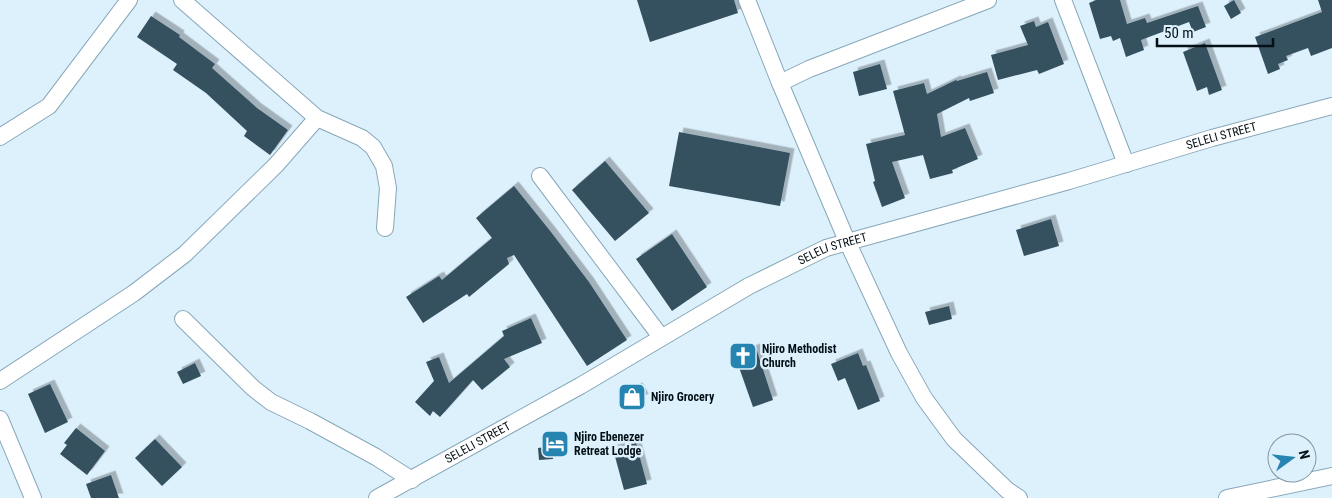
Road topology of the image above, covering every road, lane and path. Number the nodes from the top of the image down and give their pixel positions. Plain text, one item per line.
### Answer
1 (129, 0) edge
2 (182, 0) edge
3 (747, 0) edge
4 (988, 0) edge
5 (1063, 0) edge
6 (780, 83) junction
7 (1332, 106) edge
8 (317, 118) junction
9 (0, 137) edge
10 (1126, 164) junction
11 (540, 176) dead end
12 (385, 228) dead end
13 (847, 241) junction
14 (183, 319) dead end
15 (661, 337) junction
16 (0, 381) edge
17 (0, 419) edge
18 (1332, 476) edge
19 (412, 480) junction
20 (33, 498) edge
21 (378, 498) edge
22 (1019, 498) edge
23 (1227, 498) edge

1 - 9 street
2 - 8 street
3 - 6 street
4 - 6 street
5 - 10 street
6 - 13 street
7 - 10 street, SELELI STREET
8 - 12 street
8 - 16 street
10 - 13 street, SELELI STREET
11 - 15 street
13 - 15 street, SELELI STREET
13 - 22 street
14 - 19 street
15 - 19 street, SELELI STREET
17 - 20 street
18 - 23 street
19 - 21 street, SELELI STREET

